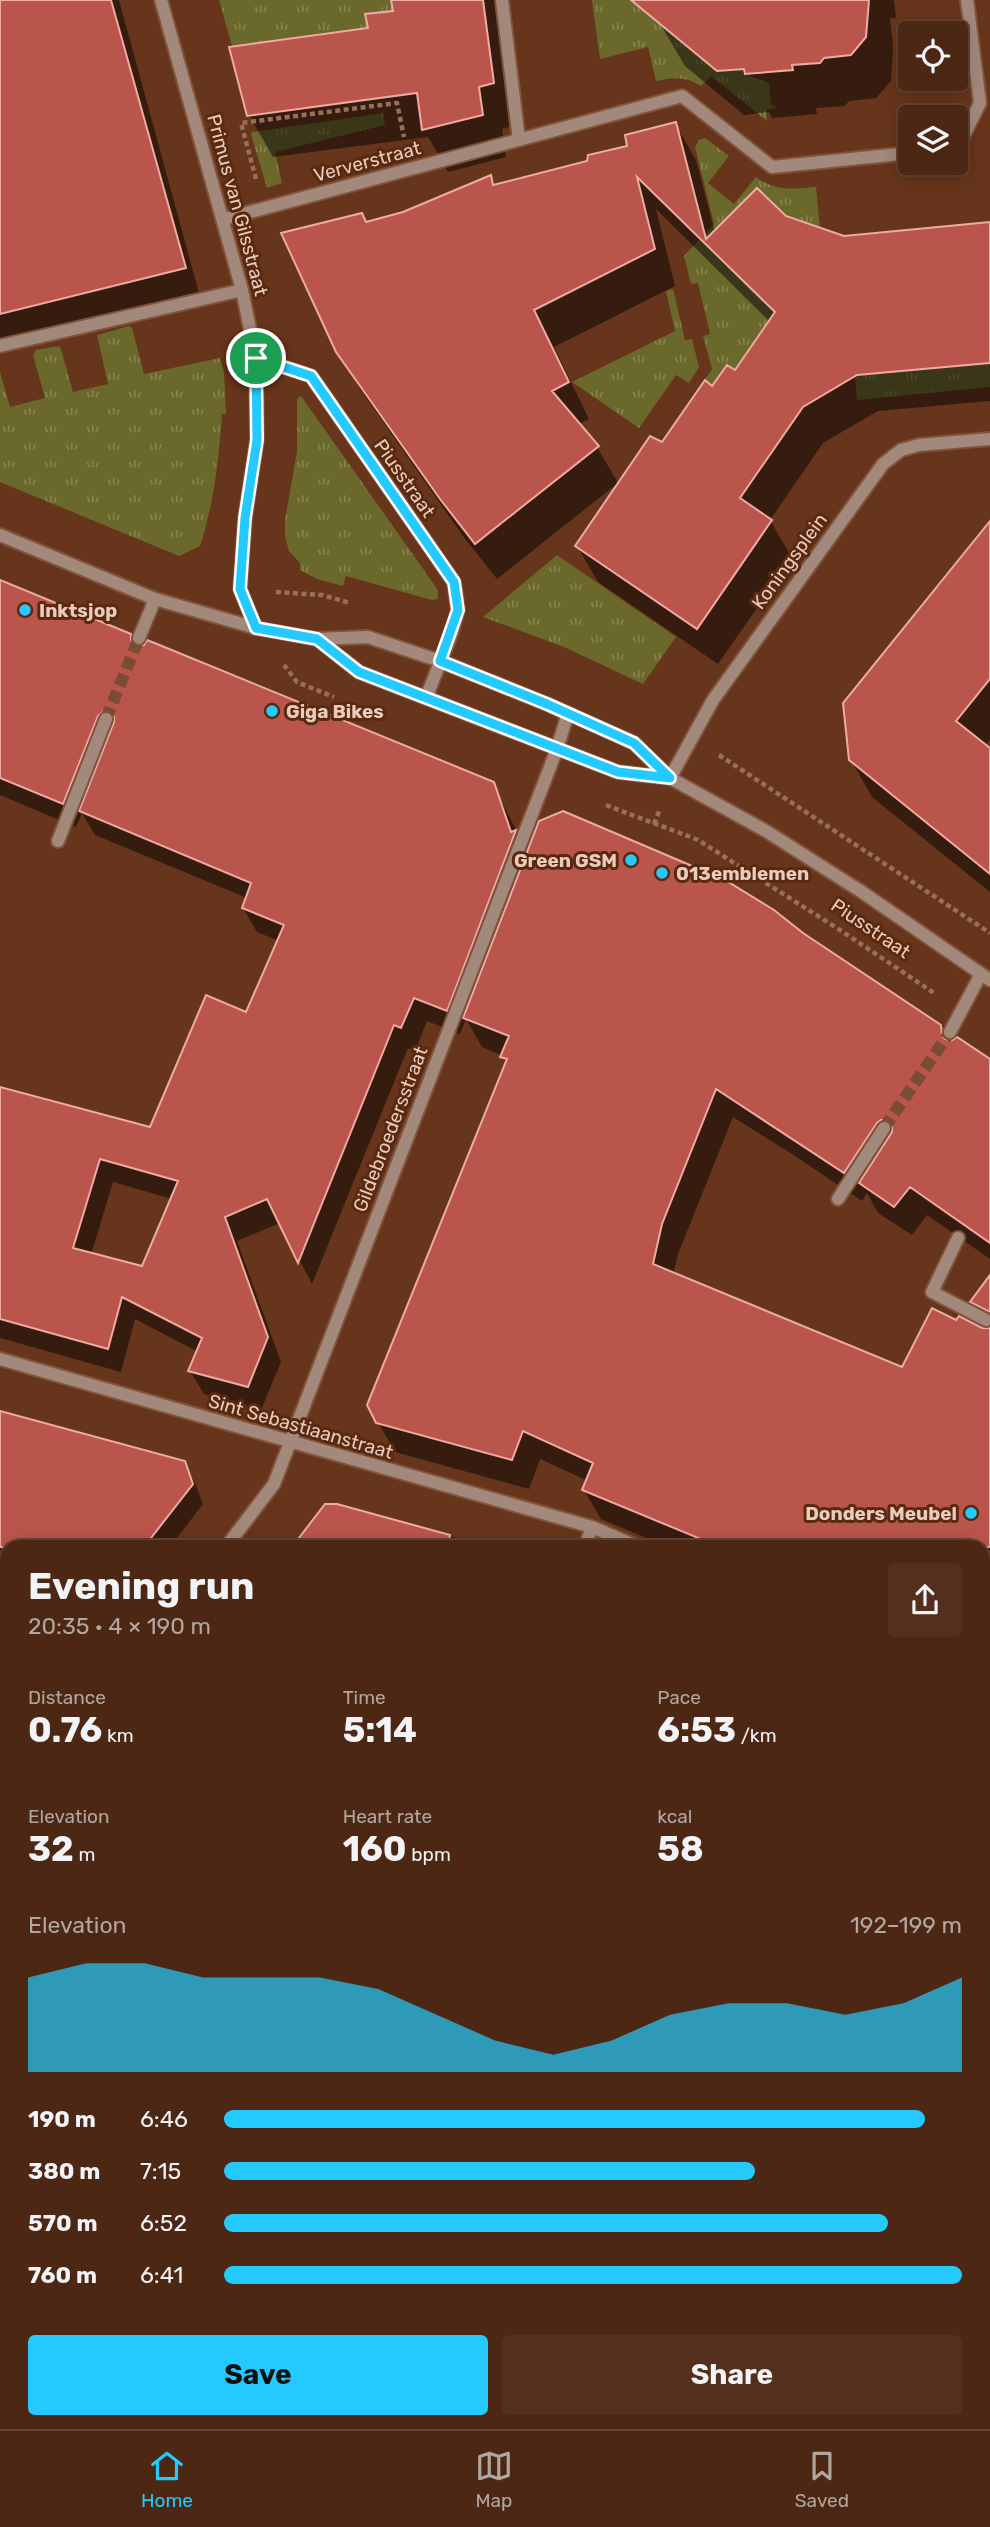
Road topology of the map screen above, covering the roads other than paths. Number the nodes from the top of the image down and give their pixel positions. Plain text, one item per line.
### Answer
1 (162, 0) edge
2 (502, 0) edge
3 (967, 0) edge
4 (968, 128) edge
5 (519, 140) junction
6 (898, 154) edge
7 (224, 219) junction
8 (242, 290) junction
9 (0, 346) edge
10 (256, 358) junction
11 (990, 439) edge
12 (0, 535) edge
13 (155, 599) junction
14 (256, 628) junction
15 (139, 638) tunnel mouth
16 (317, 639) junction
17 (440, 661) junction
18 (426, 698) junction
19 (568, 713) junction
20 (106, 719) tunnel mouth
21 (556, 749) junction
22 (670, 778) junction
23 (58, 841) dead end
24 (986, 977) edge
25 (950, 1032) tunnel mouth
26 (884, 1128) tunnel mouth
27 (838, 1199) dead end
28 (958, 1238) dead end
29 (986, 1320) dead end
30 (0, 1359) edge
31 (290, 1443) junction
32 (592, 1527) junction
33 (231, 1540) edge
34 (587, 1540) edge
35 (623, 1540) edge

1 - 7 street, Primus van Gilsstraat
2 - 5 street
3 - 4 street
5 - 6 street, Ververstraat
5 - 7 street, Ververstraat
7 - 8 street, Primus van Gilsstraat
8 - 9 street
8 - 10 street, Primus van Gilsstraat
10 - 14 street, Primus van Gilsstraat
10 - 17 street, Piusstraat
11 - 22 street, Koningsplein
12 - 13 street, Piusstraat
13 - 14 street, Piusstraat
13 - 15 street
14 - 16 street, Piusstraat
16 - 17 street, Piusstraat
16 - 18 street, Piusstraat
17 - 18 street, Piusstraat
17 - 19 street, Piusstraat
18 - 21 street, Piusstraat
19 - 21 street, Gildebroedersstraat
19 - 22 street, Piusstraat
20 - 23 street
21 - 22 street, Piusstraat
21 - 31 street, Gildebroedersstraat
22 - 24 street, Piusstraat
24 - 25 street
26 - 27 street
28 - 29 street
30 - 31 street, Sint Sebastiaanstraat
31 - 32 street, Sint Sebastiaanstraat
31 - 33 street, Gildebroedersstraat
32 - 34 street
32 - 35 street, Sint Sebastiaanstraat

